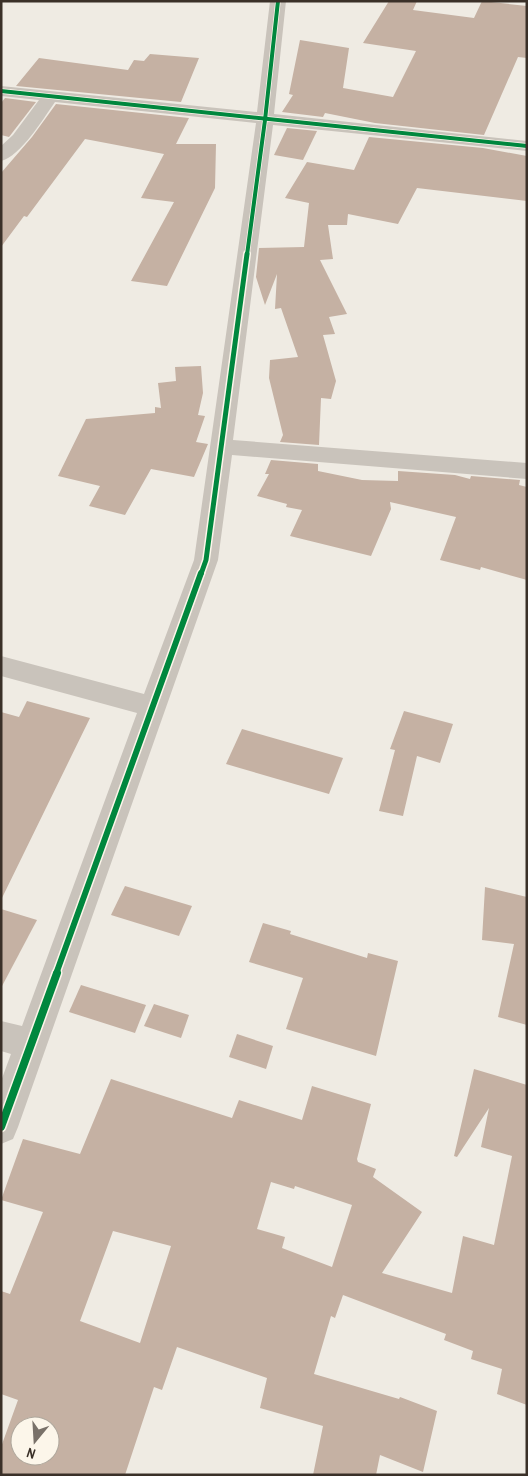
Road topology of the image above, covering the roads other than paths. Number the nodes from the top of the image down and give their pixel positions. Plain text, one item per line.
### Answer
1 (278, 1) edge
2 (1, 91) edge
3 (51, 96) junction
4 (265, 120) junction
5 (527, 146) edge
6 (1, 156) edge
7 (222, 447) junction
8 (527, 471) edge
9 (1, 666) edge
10 (152, 707) junction
11 (1, 1036) edge
12 (32, 1044) junction
13 (1, 1127) edge

1 - 4 street
2 - 3 street
3 - 4 street
3 - 6 street
4 - 5 street
4 - 7 street
7 - 8 street
7 - 10 street
9 - 10 street
10 - 12 street
11 - 12 street
12 - 13 street

